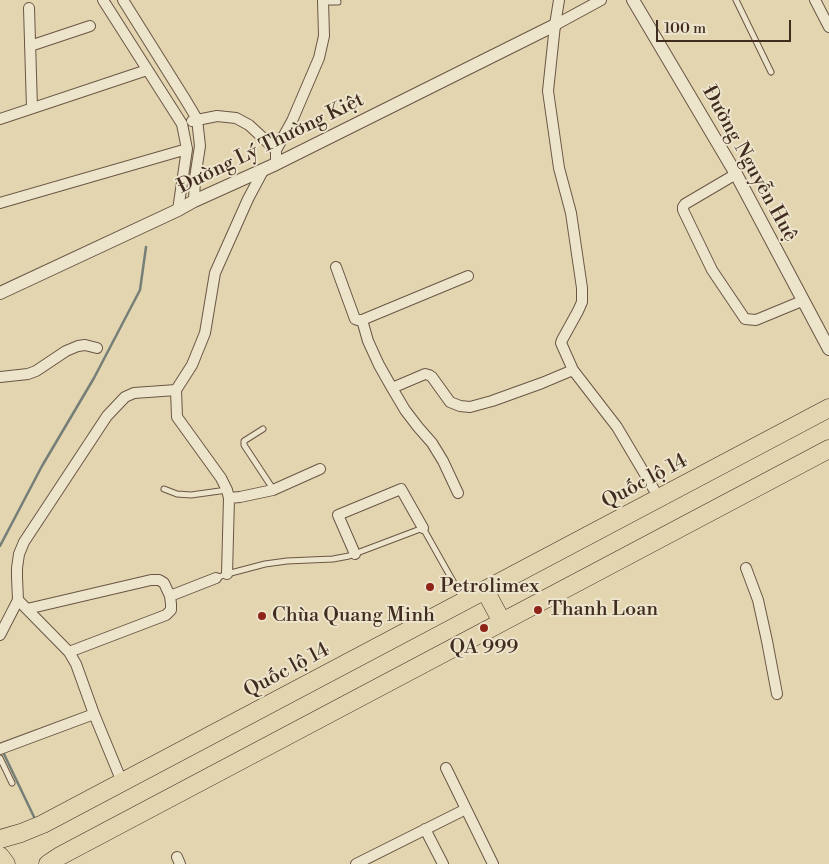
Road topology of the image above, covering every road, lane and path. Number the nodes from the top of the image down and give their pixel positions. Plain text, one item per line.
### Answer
1 (103, 0) edge
2 (123, 0) edge
3 (559, 0) edge
4 (601, 0) edge
5 (633, 0) edge
6 (736, 0) edge
7 (815, 0) edge
8 (324, 1) edge
9 (338, 2) dead end
10 (30, 8) dead end
11 (555, 25) junction
12 (90, 26) dead end
13 (829, 27) edge
14 (30, 46) junction
15 (147, 70) junction
16 (771, 72) dead end
17 (32, 108) junction
18 (0, 119) edge
19 (197, 119) junction
20 (182, 124) junction
21 (187, 149) junction
22 (276, 150) junction
23 (276, 164) junction
24 (264, 169) junction
25 (736, 174) junction
26 (194, 201) junction
27 (0, 203) edge
28 (178, 210) junction
29 (336, 267) dead end
30 (468, 276) dead end
31 (0, 293) edge
32 (802, 301) junction
33 (362, 320) junction
34 (97, 348) dead end
35 (829, 349) edge
36 (573, 370) junction
37 (0, 377) edge
38 (392, 388) junction
39 (176, 390) junction
40 (829, 408) edge
41 (263, 429) dead end
42 (829, 450) edge
43 (320, 469) dead end
44 (164, 489) dead end
45 (273, 490) junction
46 (458, 493) dead end
47 (228, 494) junction
48 (659, 498) junction
49 (423, 528) junction
50 (355, 554) junction
51 (746, 568) dead end
52 (227, 574) junction
53 (216, 578) joint
54 (485, 590) junction
55 (170, 596) junction
56 (18, 600) junction
57 (464, 601) junction
58 (27, 609) junction
59 (502, 622) junction
60 (0, 635) edge
61 (69, 652) junction
62 (777, 694) dead end
63 (94, 714) junction
64 (0, 749) edge
65 (0, 758) edge
66 (446, 768) dead end
67 (122, 782) junction
68 (12, 783) dead end
69 (466, 809) junction
70 (425, 829) junction
71 (0, 839) edge
72 (0, 856) edge
73 (6, 864) edge
74 (50, 864) edge
75 (356, 864) edge
76 (442, 864) edge
77 (494, 864) edge

1 - 15 street
2 - 19 street
3 - 11 street
4 - 11 street
5 - 25 street, Đường Nguyễn Huệ
6 - 16 lane
7 - 13 street
8 - 9 lane
8 - 22 street
10 - 14 street
11 - 23 street, Đường Lý Thường Kiệt
11 - 36 street
12 - 14 street
14 - 17 street
15 - 17 street
15 - 20 street
17 - 18 street
19 - 20 street
19 - 22 street
19 - 26 street
20 - 21 street
21 - 27 street
21 - 28 street
22 - 23 street
23 - 24 street, Đường Lý Thường Kiệt
24 - 26 street, Đường Lý Thường Kiệt
24 - 39 street
25 - 32 street, Đường Nguyễn Huệ
25 - 32 street
26 - 28 street, Đường Lý Thường Kiệt
28 - 31 street, Đường Lý Thường Kiệt
29 - 33 street
30 - 33 street
32 - 35 street, Đường Nguyễn Huệ
33 - 38 street
34 - 37 street
36 - 38 street
36 - 48 street
38 - 46 street
39 - 47 street
39 - 56 street
40 - 48 highway, Quốc lộ 14
41 - 45 lane
42 - 59 highway
43 - 45 street
44 - 47 lane
45 - 47 street
47 - 52 street
48 - 54 highway, Quốc lộ 14
49 - 50 lane
49 - 50 street
49 - 57 lane
50 - 52 lane
51 - 62 street
52 - 53 lane
53 - 55 street
54 - 57 highway, Quốc lộ 14
54 - 59 highway
55 - 58 street
55 - 61 street
56 - 58 street
56 - 60 street
57 - 67 highway, Quốc lộ 14
58 - 61 street
59 - 74 highway
61 - 63 street
63 - 64 street
63 - 67 street
65 - 68 lane
66 - 69 street
67 - 71 highway, Quốc lộ 14
69 - 70 street
69 - 77 street
70 - 75 street
70 - 76 street
72 - 73 highway

